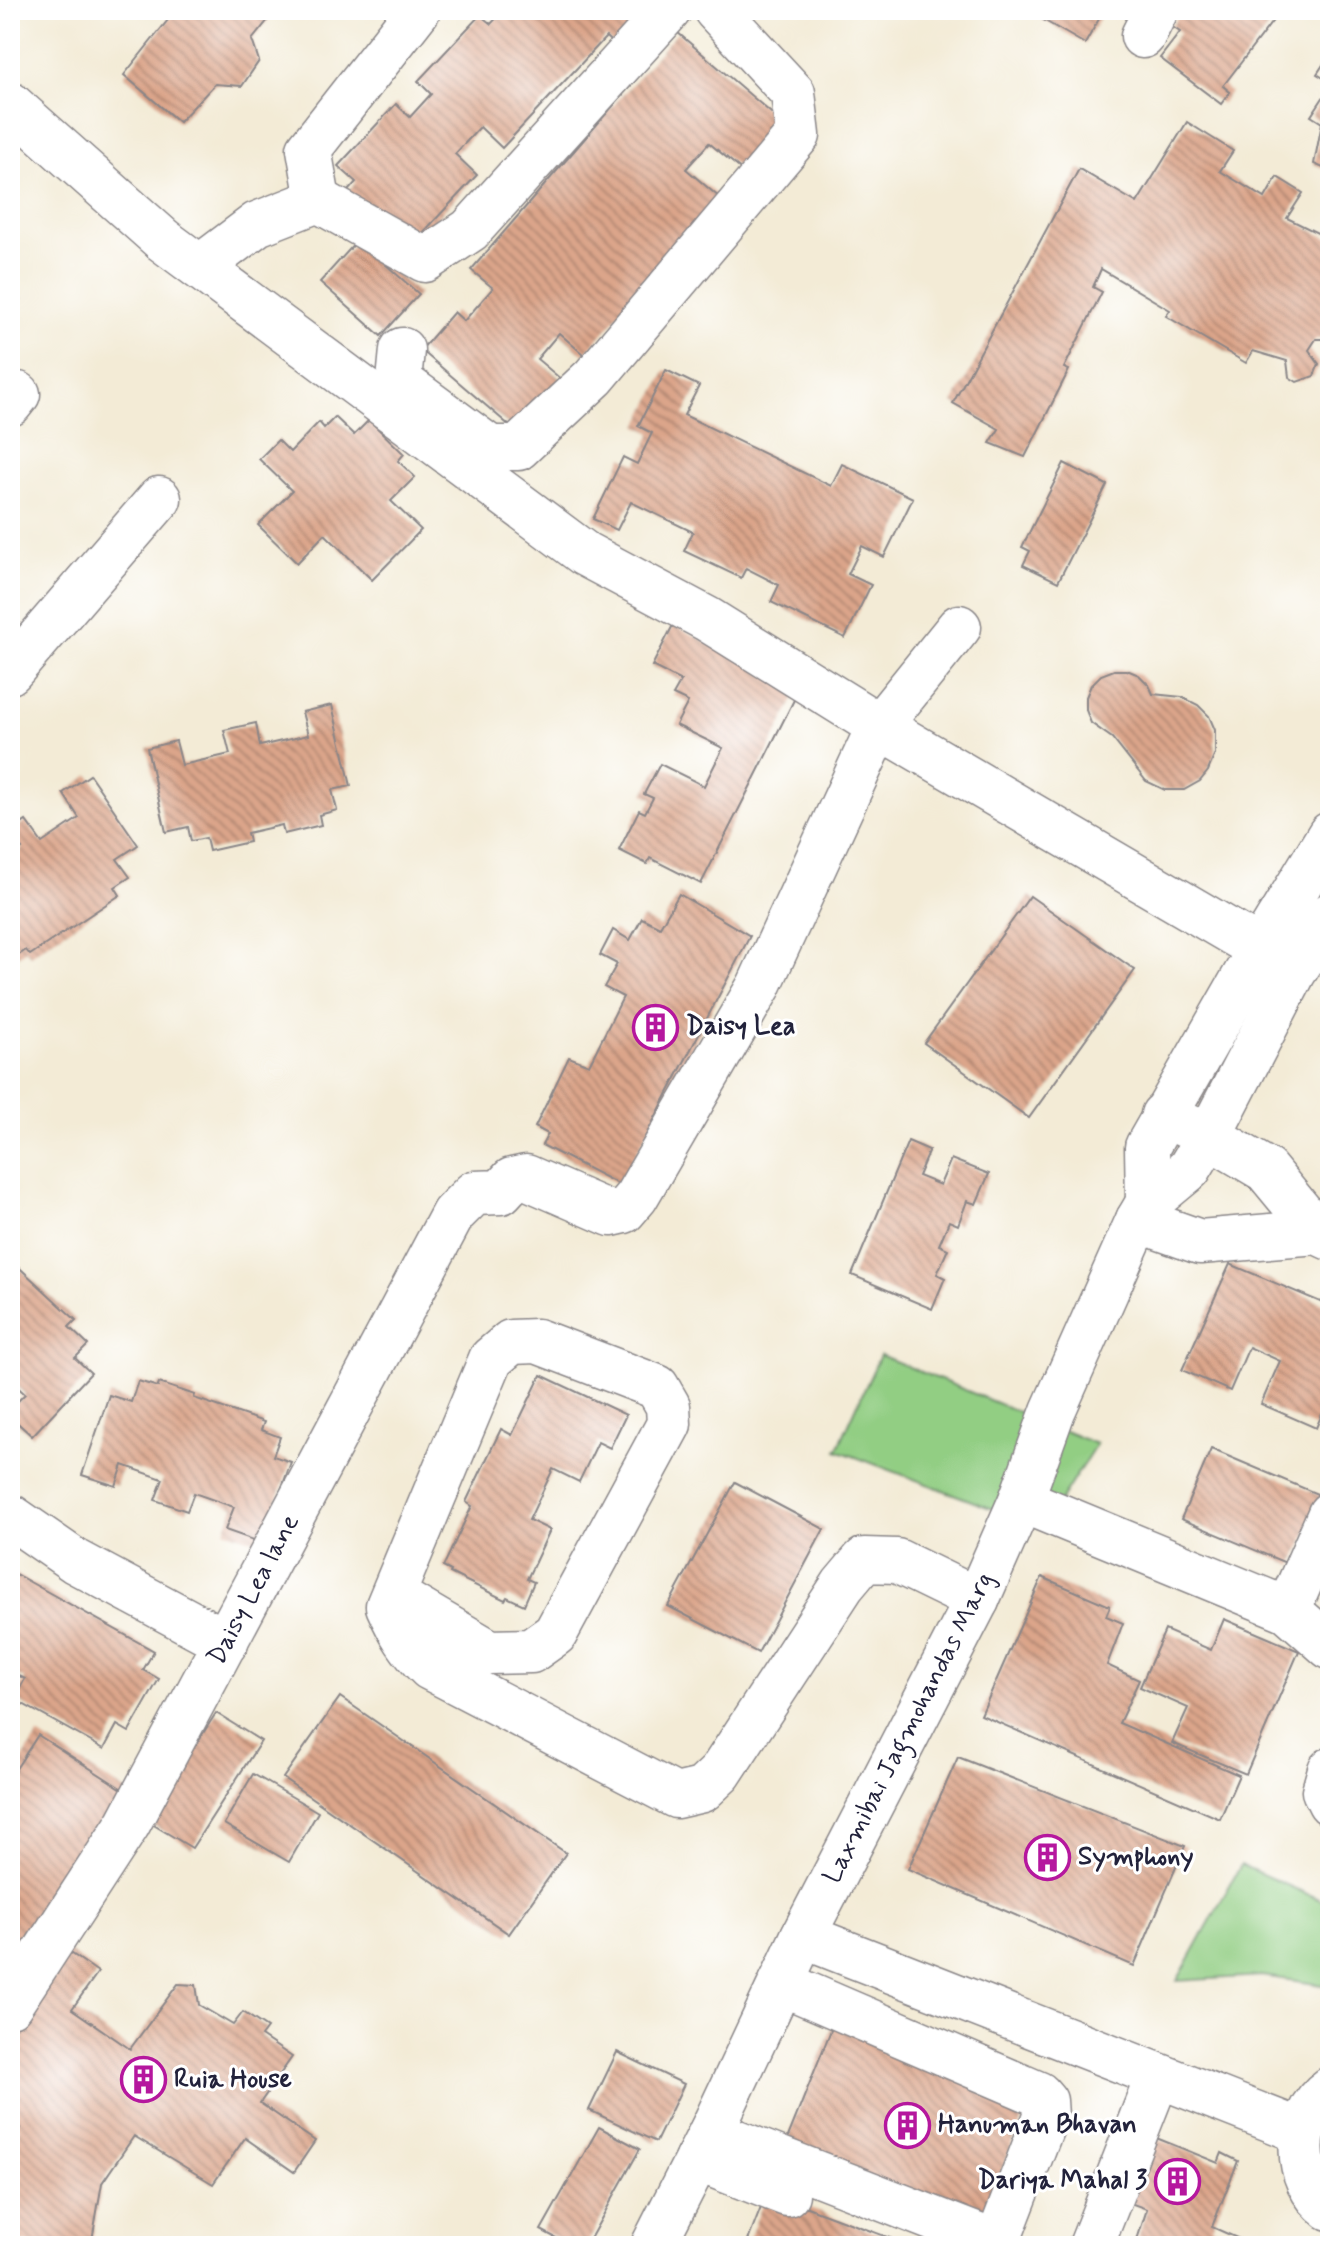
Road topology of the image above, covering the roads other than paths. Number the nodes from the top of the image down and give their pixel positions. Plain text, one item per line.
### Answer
1 (418, 10) edge
2 (669, 10) edge
3 (716, 10) edge
4 (10, 104) edge
5 (318, 200) junction
6 (200, 267) junction
7 (402, 350) dead end
8 (159, 499) dead end
9 (959, 627) dead end
10 (10, 672) edge
11 (879, 726) junction
12 (1330, 834) edge
13 (1330, 915) edge
14 (1277, 960) junction
15 (1163, 1115) junction
16 (1209, 1136) junction
17 (1143, 1211) junction
18 (1324, 1235) edge
19 (1021, 1500) junction
20 (1330, 1514) edge
21 (10, 1516) edge
22 (393, 1595) junction
23 (977, 1600) junction
24 (1288, 1610) junction
25 (226, 1642) junction
26 (1330, 1647) edge
27 (1330, 1770) edge
28 (1330, 1803) edge
29 (803, 1936) junction
30 (781, 1983) junction
31 (10, 2005) edge
32 (1158, 2076) junction
33 (1330, 2089) edge
34 (1303, 2132) junction
35 (704, 2146) junction
36 (1330, 2208) edge
37 (653, 2246) edge
38 (914, 2246) edge
39 (1091, 2246) edge

1 - 5 street
2 - 5 street
3 - 7 street
4 - 6 street
5 - 6 street
6 - 11 street
8 - 10 street
9 - 11 street
11 - 14 street
11 - 25 street, Daisy Lea lane
12 - 14 street, Laxmibai Jagmohandas Marg
13 - 14 street, Laxmibai Jagmohandas Marg
14 - 15 street, Laxmibai Jagmohandas Marg
14 - 16 street, Laxmibai Jagmohandas Marg
15 - 16 street
15 - 17 street, Laxmibai Jagmohandas Marg
16 - 17 street, Laxmibai Jagmohandas Marg
16 - 18 street
17 - 18 street
17 - 19 street, Laxmibai Jagmohandas Marg
19 - 23 street, Laxmibai Jagmohandas Marg
19 - 24 street
20 - 24 street
21 - 25 street
22 - 22 street
22 - 23 street
23 - 29 street, Laxmibai Jagmohandas Marg
24 - 26 street
25 - 31 street, Daisy Lea lane
27 - 28 street
29 - 30 street, Laxmibai Jagmohandas Marg
29 - 32 street
30 - 35 street, Laxmibai Jagmohandas Marg
30 - 35 street
32 - 34 street
32 - 39 street
33 - 34 street
34 - 36 street
35 - 37 street, Laxmibai Jagmohandas Marg
35 - 38 street

